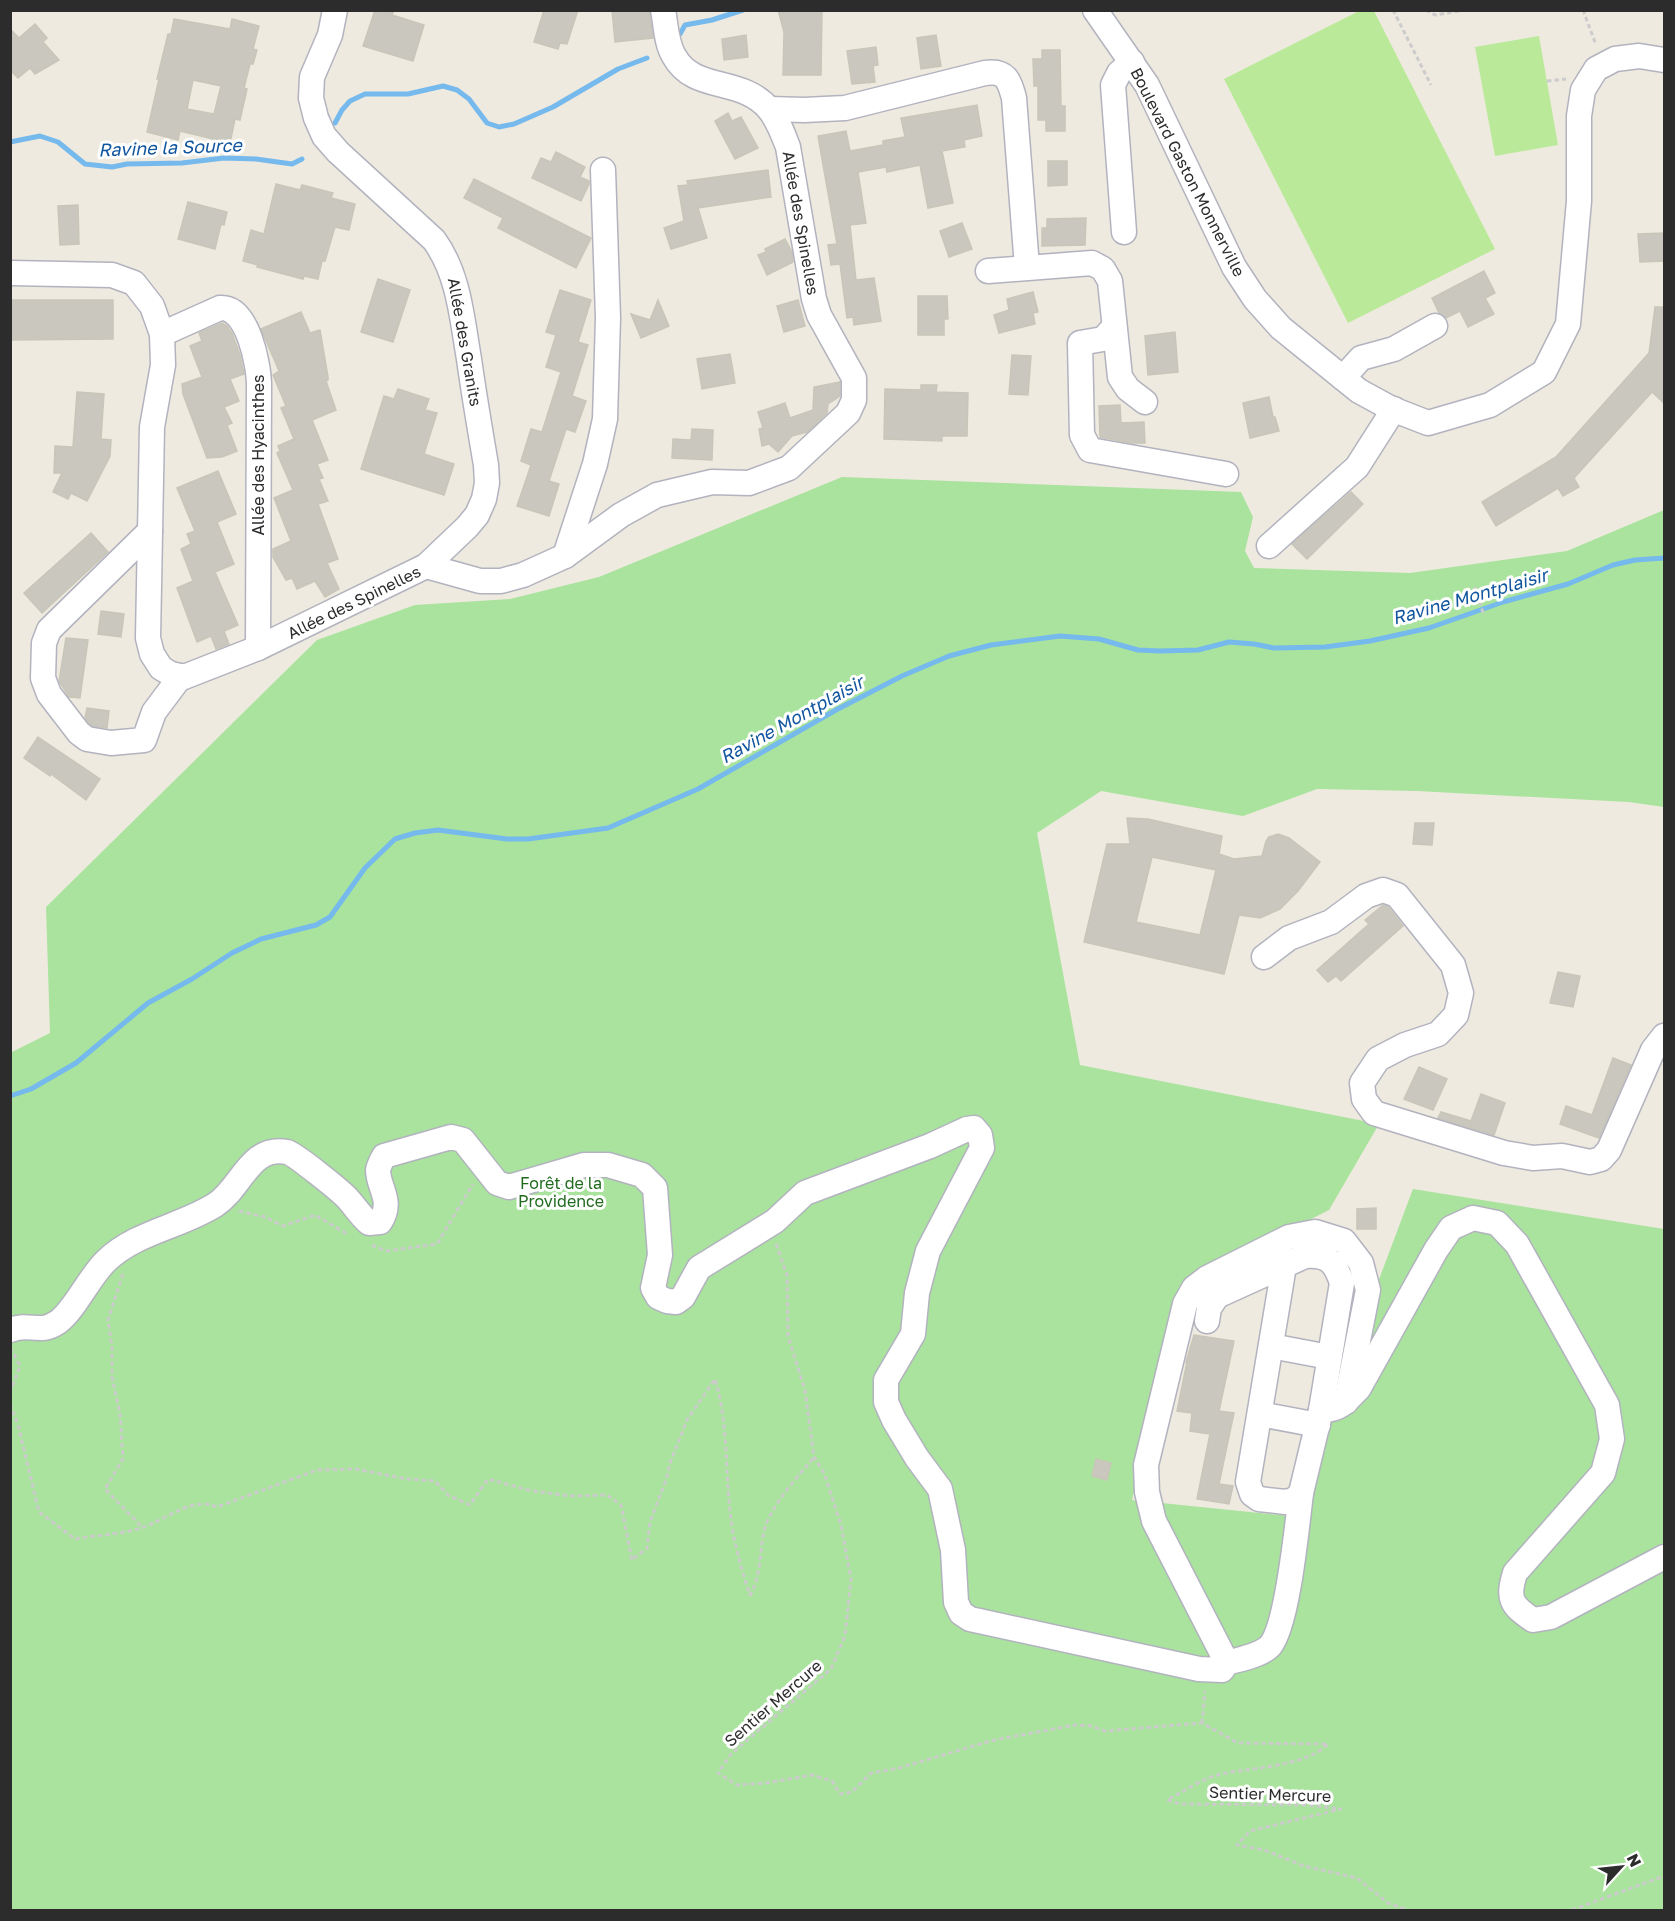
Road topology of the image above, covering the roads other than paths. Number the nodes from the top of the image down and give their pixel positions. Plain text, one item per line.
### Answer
1 (335, 10) edge
2 (663, 10) edge
3 (1095, 10) edge
4 (1665, 60) edge
5 (1132, 62) junction
6 (769, 109) junction
7 (603, 170) dead end
8 (1124, 232) dead end
9 (1027, 267) junction
10 (988, 271) dead end
11 (10, 273) edge
12 (1435, 326) dead end
13 (1114, 327) junction
14 (162, 334) junction
15 (1343, 378) junction
16 (1145, 402) dead end
17 (1394, 409) junction
18 (1226, 474) dead end
19 (150, 531) junction
20 (1269, 546) dead end
21 (565, 556) junction
22 (426, 566) junction
23 (258, 648) junction
24 (181, 676) junction
25 (1264, 957) dead end
26 (1665, 1036) edge
27 (1284, 1266) junction
28 (1207, 1321) dead end
29 (10, 1330) edge
30 (1271, 1346) junction
31 (1329, 1357) junction
32 (1346, 1402) junction
33 (1260, 1414) junction
34 (1319, 1418) junction
35 (1301, 1493) junction
36 (1665, 1557) edge
37 (1227, 1663) junction

1 - 22 street, Allée des Granits
2 - 6 street, Allée des Spinelles
3 - 5 street, Boulevard Gaston Monnerville
4 - 17 street, Boulevard Gaston Monnerville
5 - 8 street
5 - 15 street, Boulevard Gaston Monnerville
6 - 9 street
6 - 21 street, Allée des Spinelles
7 - 21 street
9 - 10 street
9 - 13 street
11 - 14 street
12 - 15 street
13 - 16 street
13 - 18 street
14 - 19 street
14 - 23 street, Allée des Hyacinthes
15 - 17 street, Boulevard Gaston Monnerville
17 - 20 street
19 - 24 street
19 - 24 street
21 - 22 street, Allée des Spinelles
22 - 23 street, Allée des Spinelles
23 - 24 street, Allée des Spinelles
25 - 26 street
27 - 28 street
27 - 30 street
27 - 31 street
29 - 37 street
30 - 31 street
30 - 33 street
31 - 34 street
32 - 34 street
32 - 36 street
32 - 37 street
33 - 34 street
33 - 35 street
34 - 35 street
35 - 37 street

